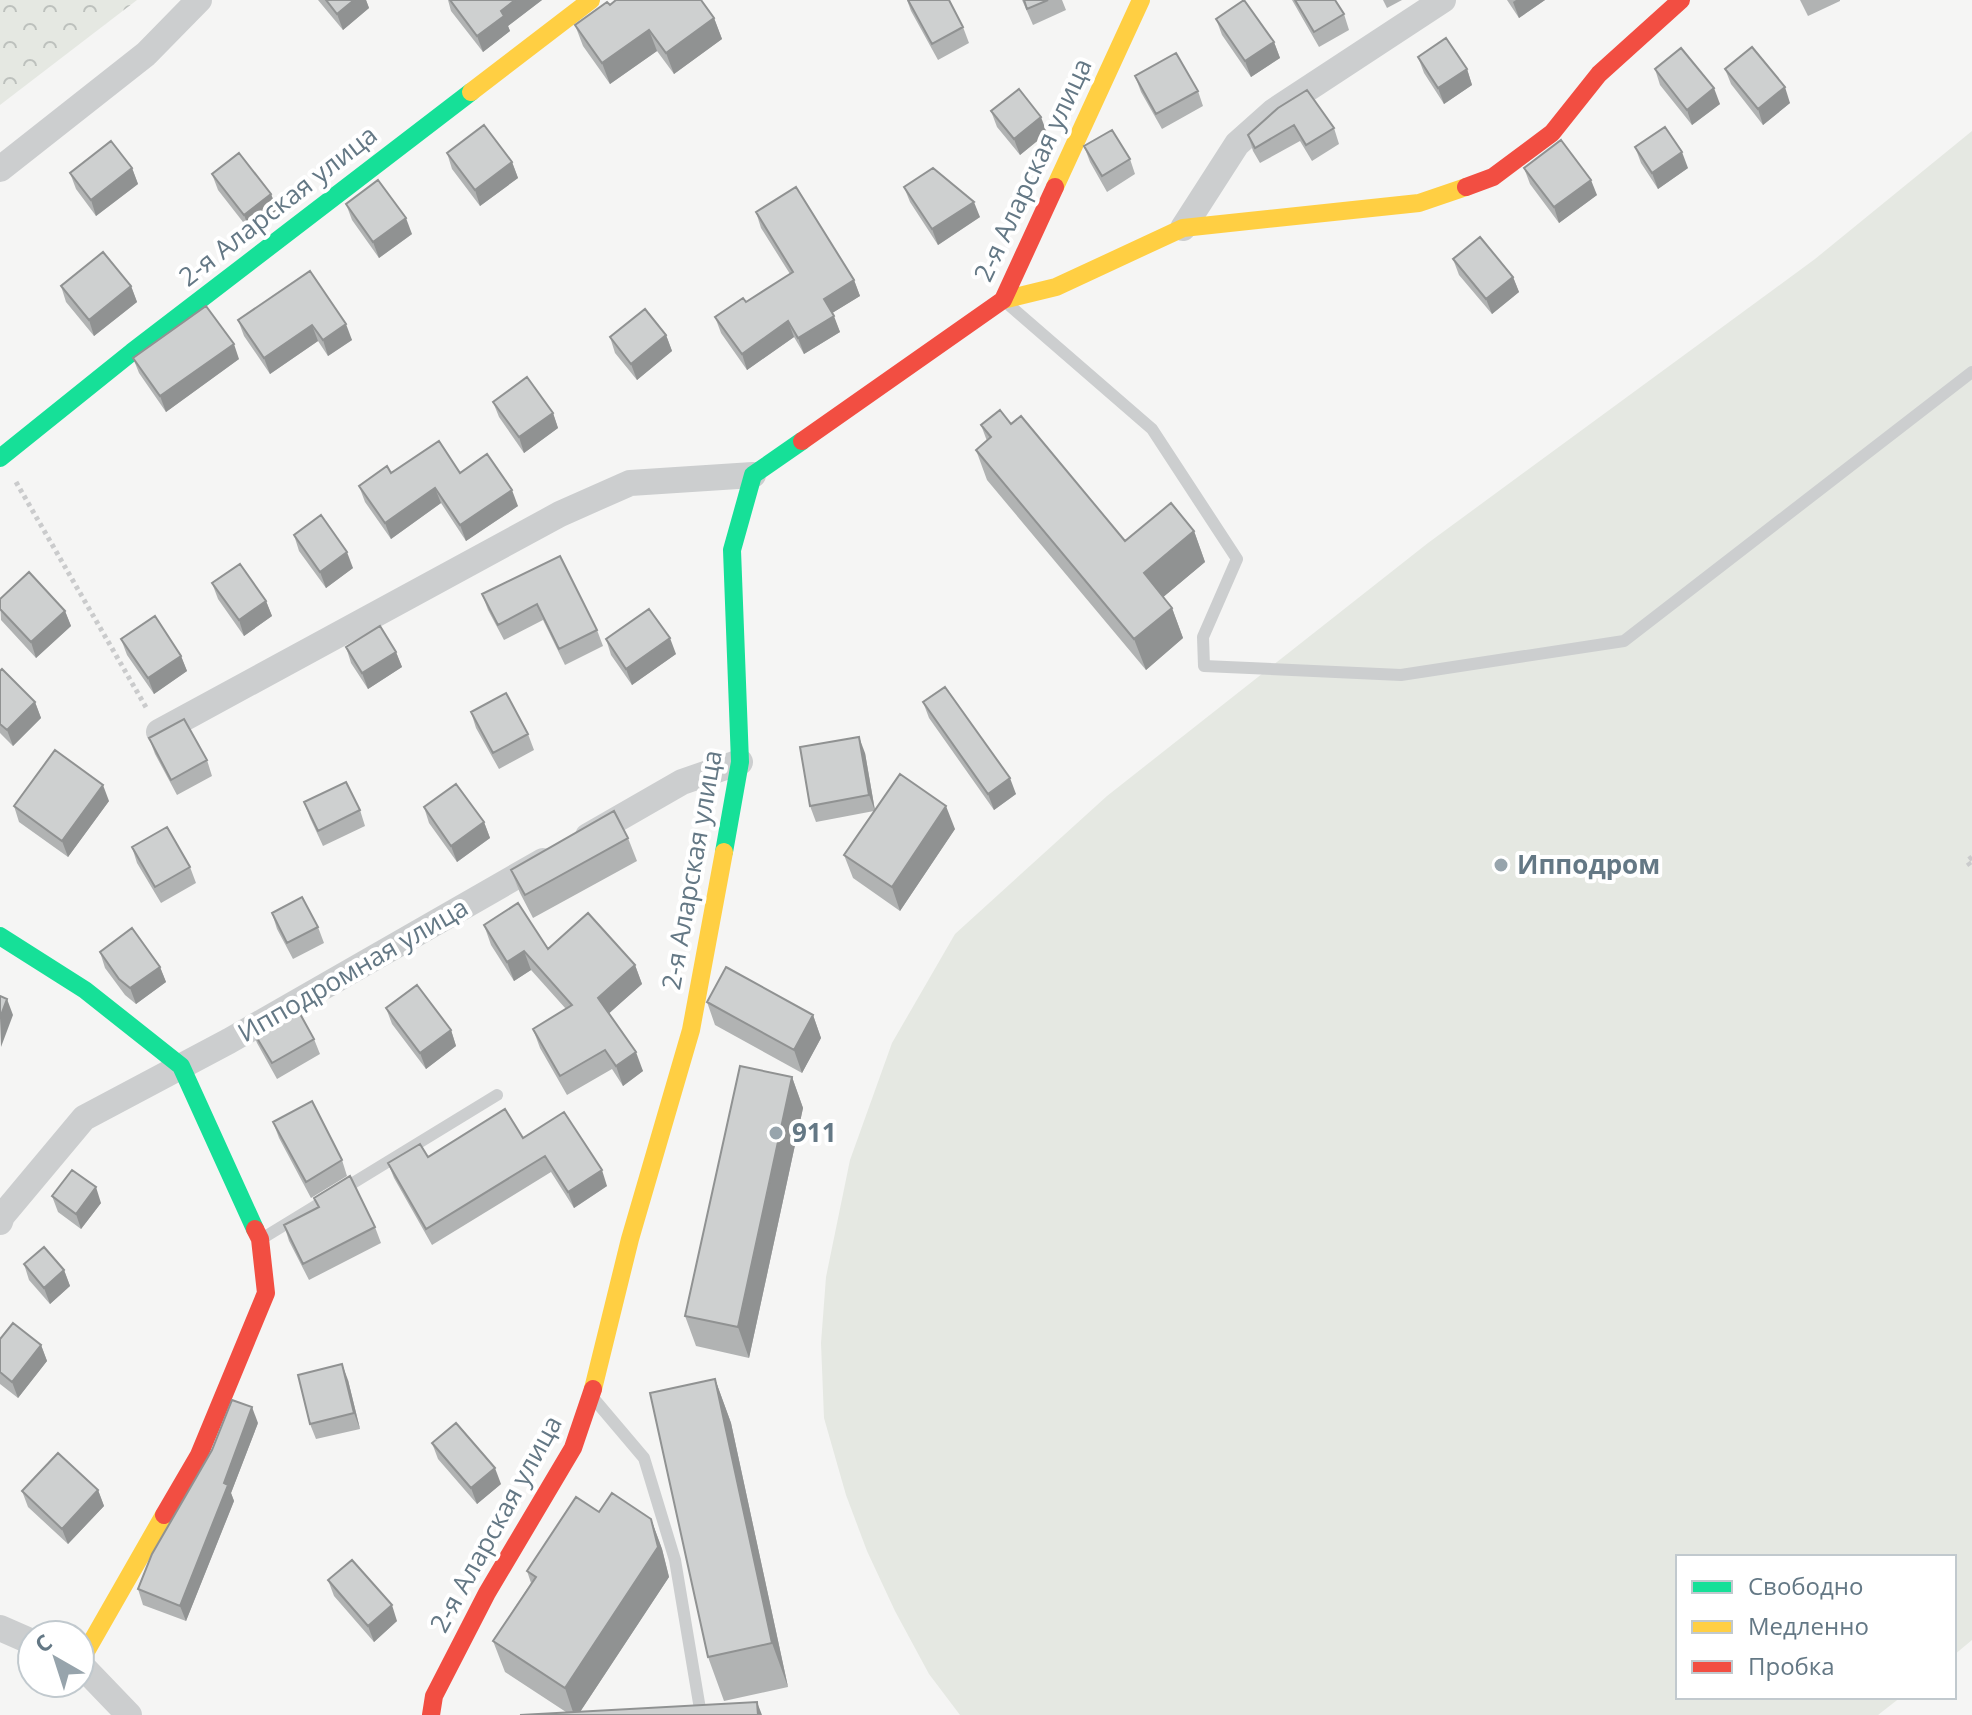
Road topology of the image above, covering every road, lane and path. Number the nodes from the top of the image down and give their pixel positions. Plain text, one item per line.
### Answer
1 (199, 0) edge
2 (591, 0) edge
3 (1141, 0) edge
4 (1443, 0) edge
5 (1681, 0) edge
6 (0, 169) edge
7 (1183, 228) junction
8 (1003, 300) junction
9 (1972, 372) edge
10 (0, 457) edge
11 (753, 475) junction
12 (159, 732) joint
13 (740, 762) junction
14 (1972, 857) edge
15 (1972, 868) edge
16 (0, 936) edge
17 (181, 1066) junction
18 (497, 1095) dead end
19 (0, 1222) edge
20 (260, 1239) junction
21 (591, 1396) junction
22 (96, 1635) edge
23 (96, 1680) edge
24 (129, 1715) edge
25 (431, 1715) edge
26 (701, 1715) edge

1 - 6 street
2 - 10 street, 2-я Аларская улица
3 - 8 street, 2-я Аларская улица
4 - 7 street
5 - 7 street
7 - 8 street
8 - 9 lane
8 - 11 street, 2-я Аларская улица
10 - 12 path
11 - 12 street
11 - 13 street, 2-я Аларская улица
13 - 17 street, Ипподромная улица
13 - 21 street, 2-я Аларская улица
14 - 15 path
16 - 17 street
17 - 19 street, Ипподромная улица
17 - 20 street
18 - 20 lane
20 - 22 street
21 - 25 street, 2-я Аларская улица
21 - 26 lane
23 - 24 street

